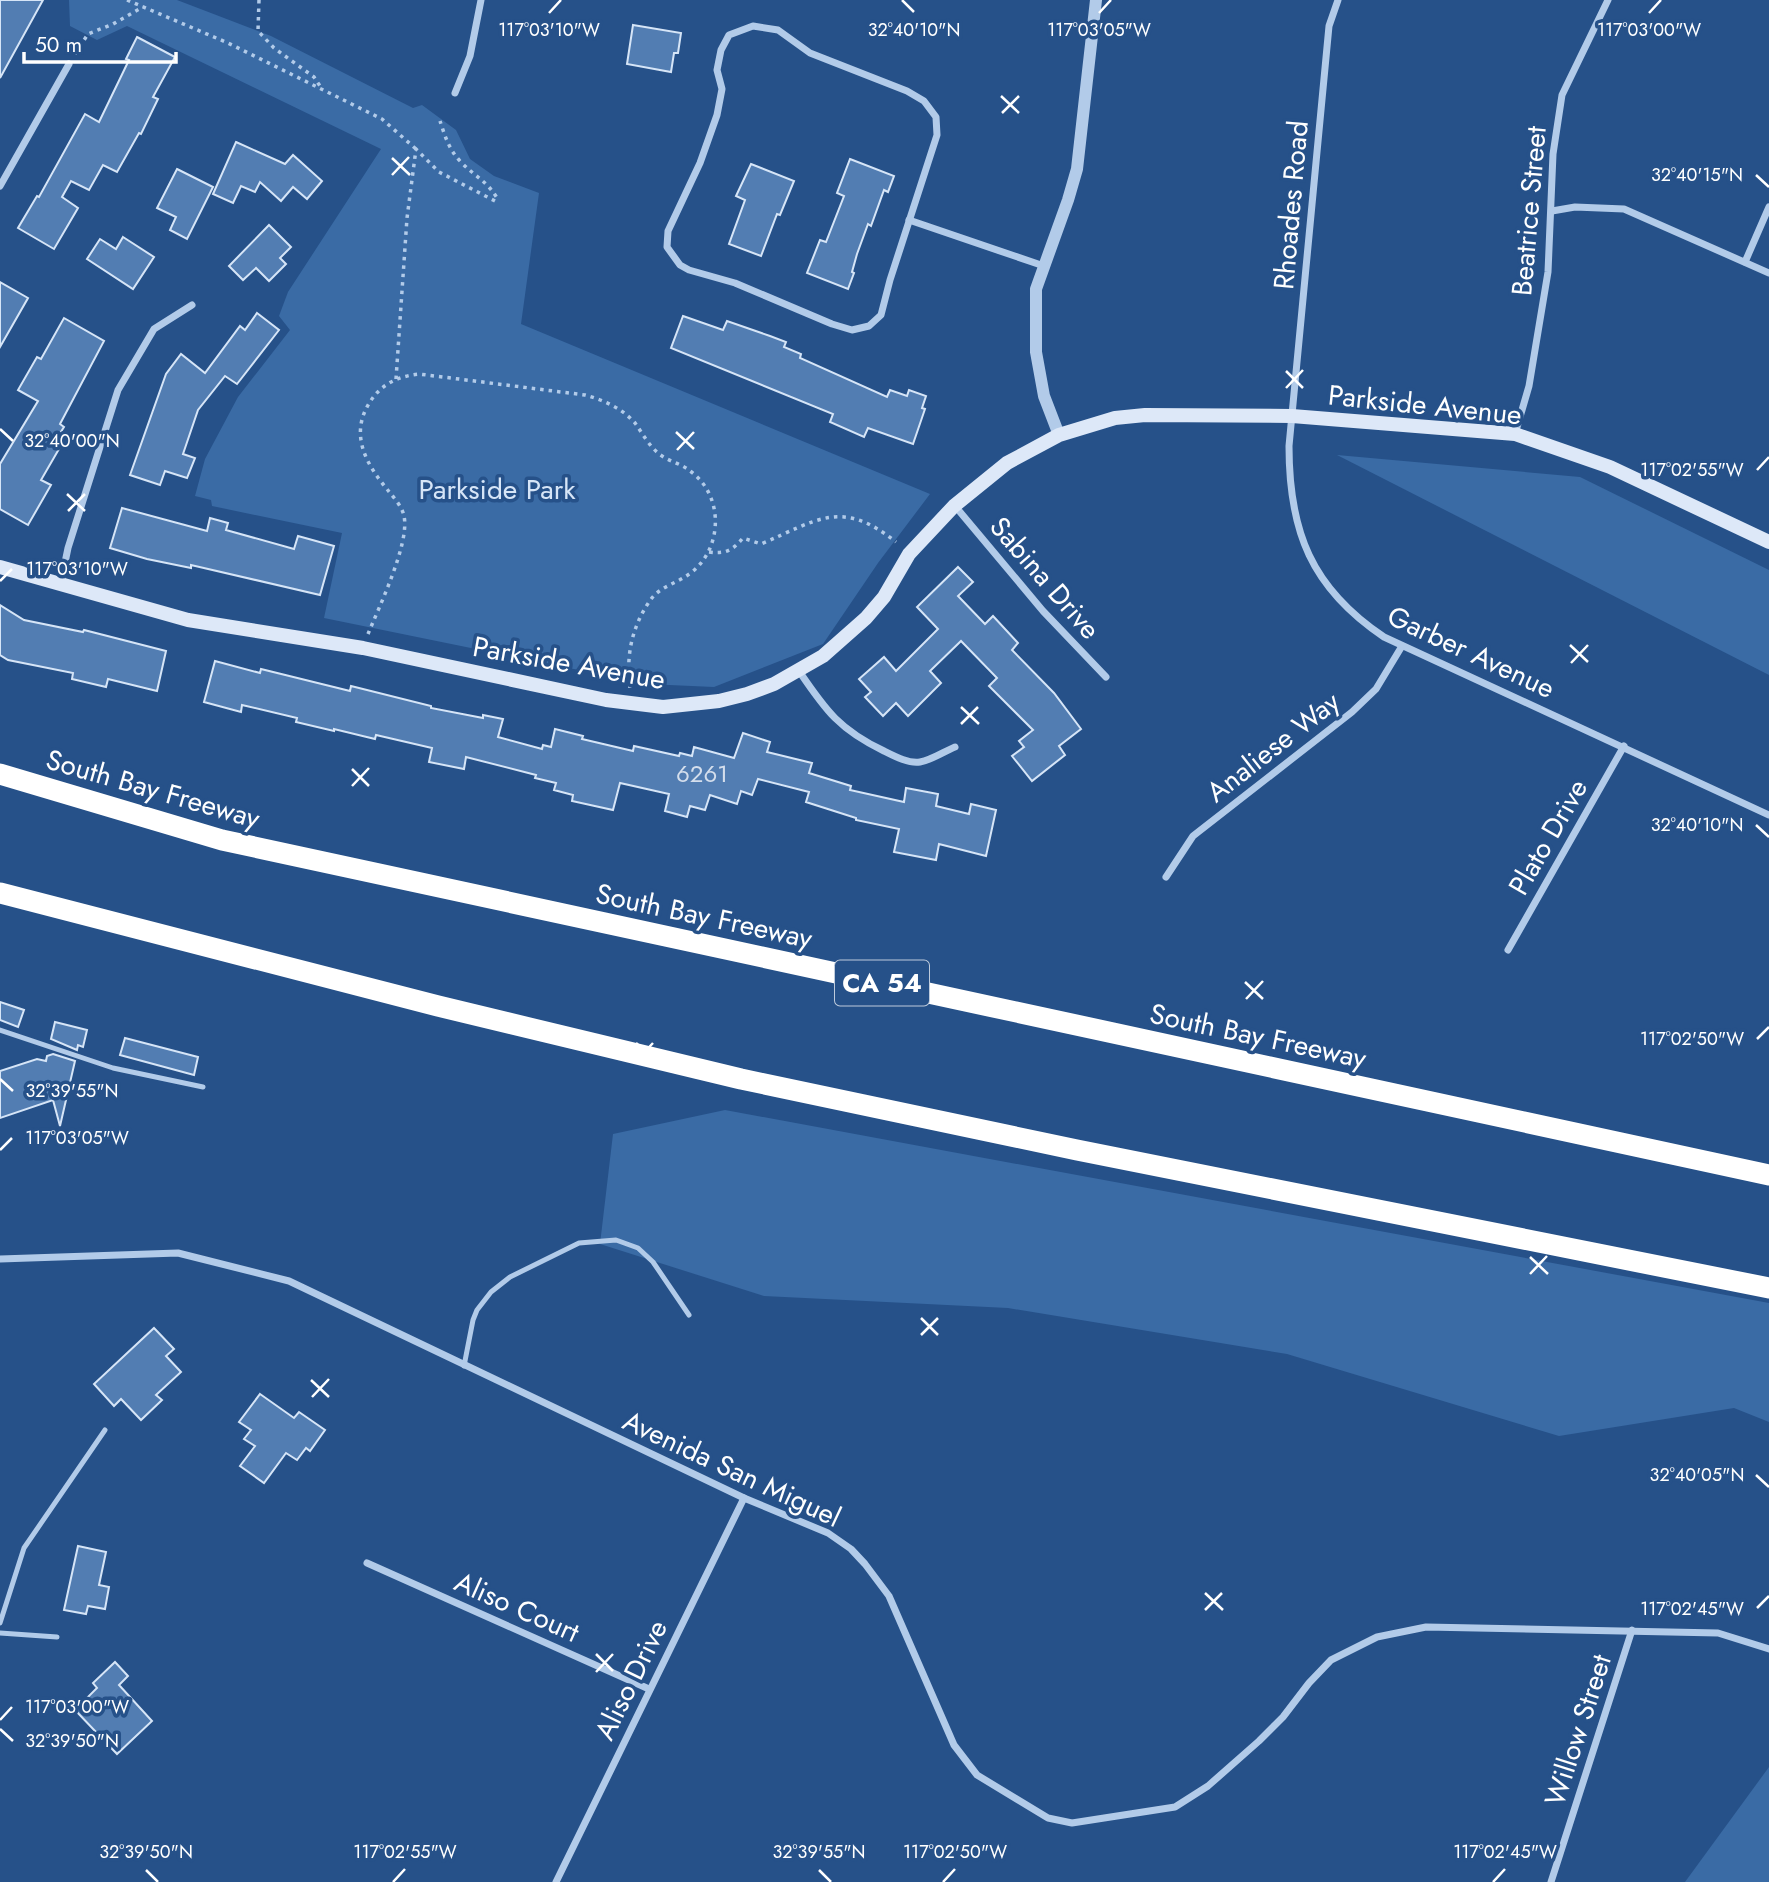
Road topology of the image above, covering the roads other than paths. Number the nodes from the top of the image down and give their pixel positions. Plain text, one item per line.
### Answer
1 (481, 0) edge
2 (1096, 0) edge
3 (1338, 0) edge
4 (1608, 0) edge
5 (69, 64) road end
6 (455, 93) dead end
7 (0, 186) edge
8 (1769, 207) edge
9 (1552, 212) junction
10 (909, 220) junction
11 (1745, 262) junction
12 (1044, 266) junction
13 (1769, 273) edge
14 (192, 305) dead end
15 (1292, 416) junction
16 (1515, 434) junction
17 (1059, 435) junction
18 (954, 506) junction
19 (1769, 541) edge
20 (0, 567) edge
21 (61, 582) junction
22 (1402, 646) junction
23 (799, 671) junction
24 (1105, 677) dead end
25 (1624, 746) junction
26 (955, 747) dead end
27 (0, 774) edge
28 (1769, 815) edge
29 (1166, 877) dead end
30 (0, 893) edge
31 (1508, 950) dead end
32 (0, 1030) edge
33 (203, 1087) dead end
34 (1769, 1175) edge
35 (0, 1259) edge
36 (1769, 1288) edge
37 (689, 1315) dead end
38 (464, 1366) junction
39 (105, 1430) dead end
40 (744, 1498) junction
41 (367, 1563) dead end
42 (0, 1623) edge
43 (1632, 1630) junction
44 (0, 1633) edge
45 (57, 1637) dead end
46 (1769, 1649) edge
47 (649, 1689) junction
48 (556, 1882) edge
49 (1551, 1882) edge

1 - 6 street
2 - 12 street
3 - 15 street, Rhoades Road
4 - 9 street, Beatrice Street
5 - 7 street
8 - 11 street
9 - 11 street
9 - 16 street, Beatrice Street
10 - 10 street
10 - 12 street
11 - 13 street
12 - 17 street
14 - 21 street
15 - 16 main road, Parkside Avenue
15 - 17 main road, Parkside Avenue
15 - 22 street, Garber Avenue
16 - 19 main road, Parkside Avenue
17 - 18 main road, Parkside Avenue
18 - 23 main road, Parkside Avenue
18 - 24 street, Sabina Drive
20 - 21 main road, Parkside Avenue
21 - 23 main road, Parkside Avenue
22 - 25 street, Garber Avenue
22 - 29 street, Analiese Way
23 - 26 street
25 - 28 street, Garber Avenue
25 - 31 street, Plato Drive
27 - 34 highway, South Bay Freeway / CA 54
30 - 36 highway
32 - 33 lane
35 - 38 street, Avenida San Miguel
37 - 38 lane
38 - 40 street, Avenida San Miguel
39 - 42 lane
40 - 43 street, Avenida San Miguel
40 - 47 street, Aliso Drive
41 - 47 street, Aliso Court
43 - 46 street, Avenida San Miguel
43 - 49 street, Willow Street
44 - 45 lane
47 - 48 street, Aliso Drive

